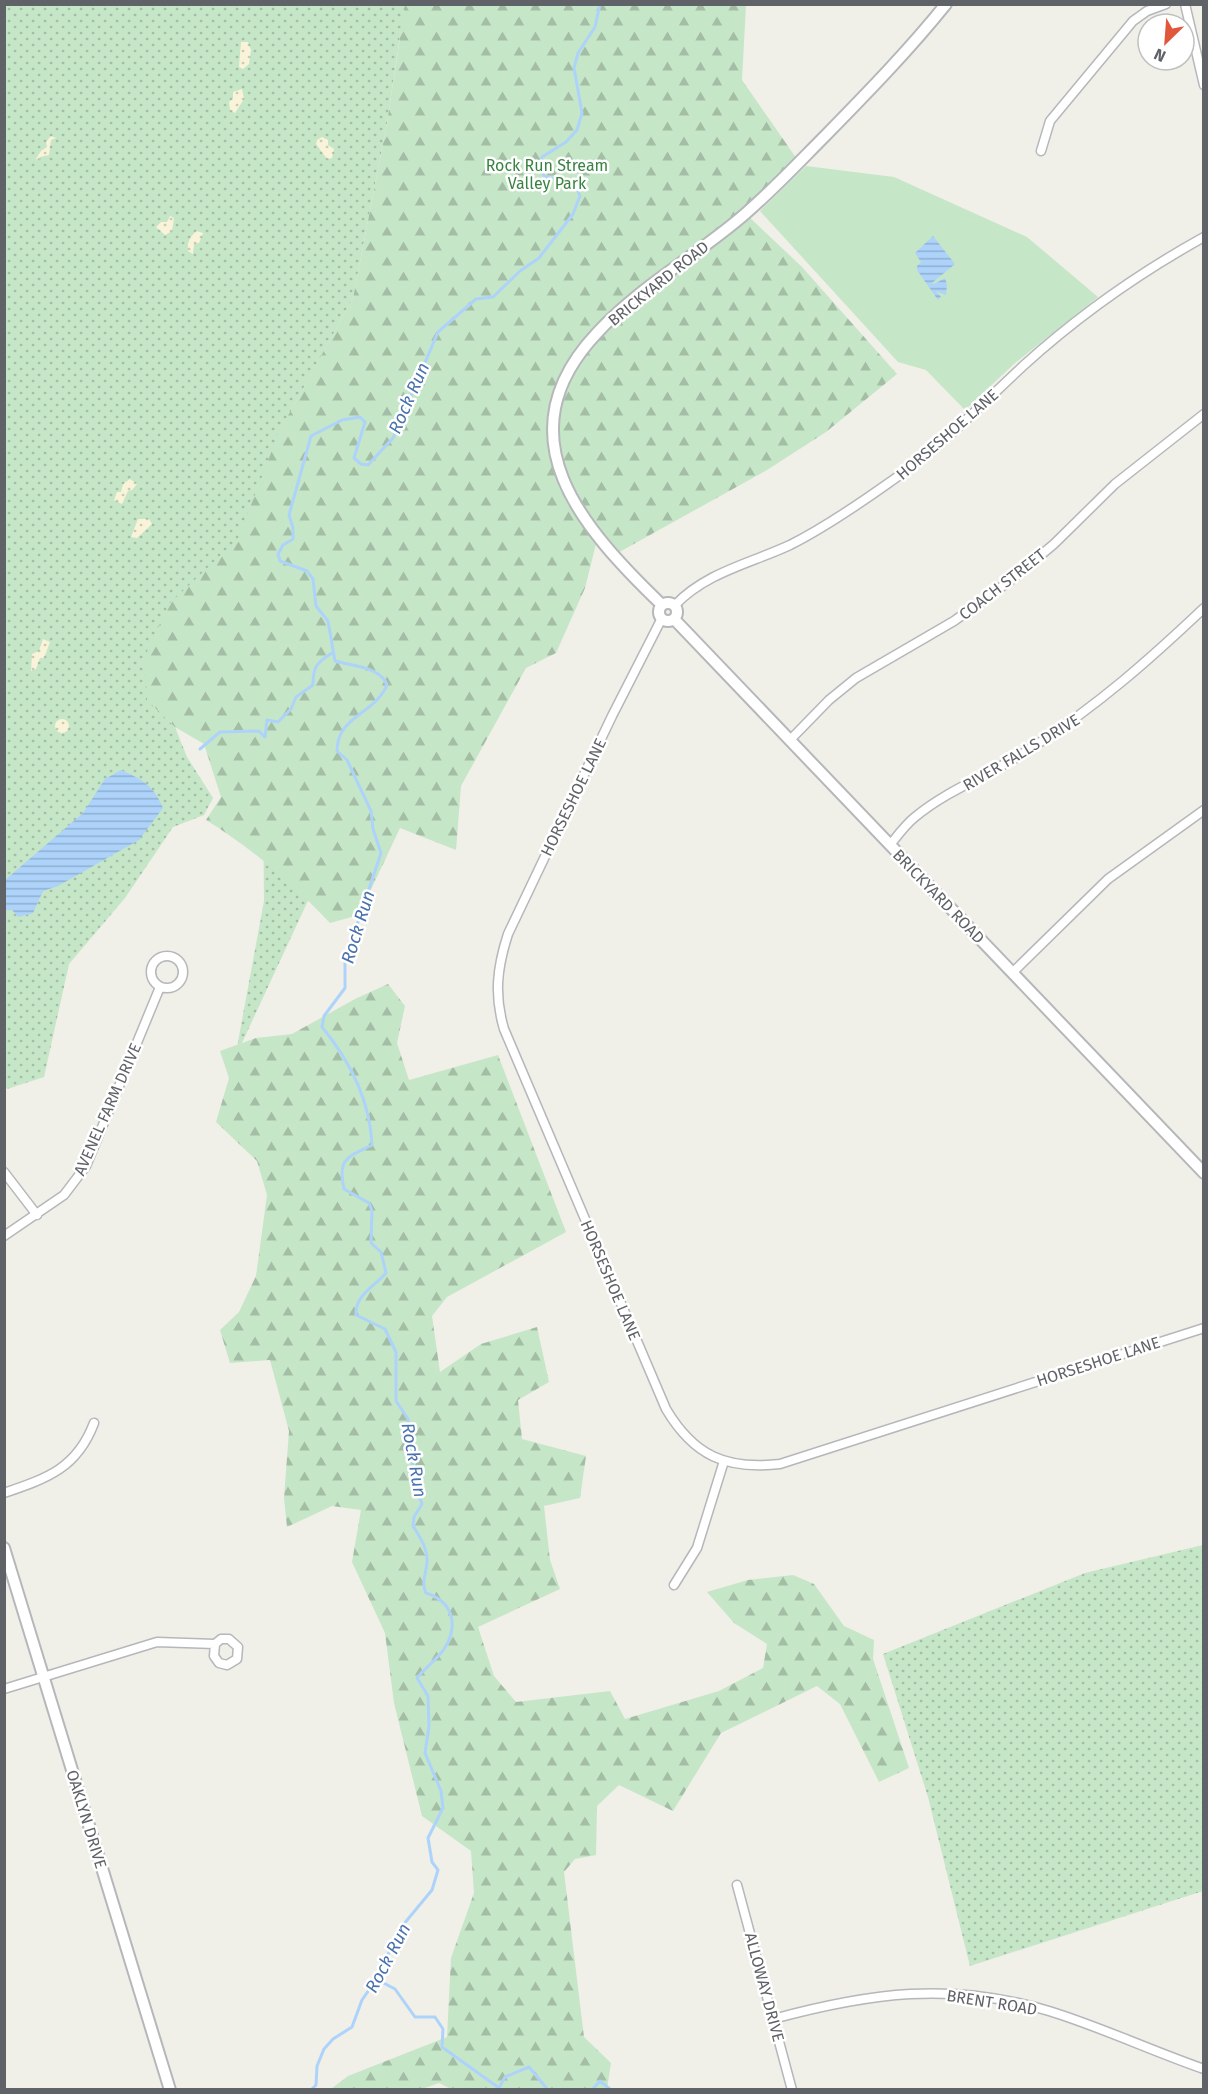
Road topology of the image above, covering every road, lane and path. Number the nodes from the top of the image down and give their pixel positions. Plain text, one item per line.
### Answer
1 (946, 4) edge
2 (1166, 4) edge
3 (1185, 4) edge
4 (1201, 64) edge
5 (1203, 85) edge
6 (1041, 151) dead end
7 (1203, 237) edge
8 (1203, 414) edge
9 (662, 605) junction
10 (675, 605) junction
11 (1203, 608) edge
12 (668, 618) junction
13 (790, 740) junction
14 (1203, 810) edge
15 (890, 844) junction
16 (1012, 972) junction
17 (160, 987) dead end
18 (4, 1172) edge
19 (1203, 1173) edge
20 (37, 1215) junction
21 (4, 1236) edge
22 (1203, 1328) edge
23 (94, 1423) dead end
24 (724, 1461) junction
25 (4, 1493) edge
26 (4, 1548) edge
27 (674, 1585) dead end
28 (215, 1644) dead end
29 (43, 1676) junction
30 (4, 1689) edge
31 (737, 1884) dead end
32 (773, 2019) junction
33 (1203, 2069) edge
34 (170, 2090) edge
35 (792, 2090) edge

1 - 9 street, BRICKYARD ROAD
2 - 6 street
3 - 4 street
4 - 5 street
7 - 10 street, HORSESHOE LANE
8 - 13 street, COACH STREET
9 - 10 street
9 - 12 street
10 - 12 street
11 - 15 street, RIVER FALLS DRIVE
12 - 13 street, BRICKYARD ROAD
12 - 24 street, HORSESHOE LANE
13 - 15 street, BRICKYARD ROAD
14 - 16 street
15 - 16 street, BRICKYARD ROAD
16 - 19 street, BRICKYARD ROAD
17 - 20 street, AVENEL FARM DRIVE
18 - 20 street
20 - 21 street, AVENEL FARM DRIVE
22 - 24 street, HORSESHOE LANE
23 - 25 street
24 - 27 street
26 - 29 street, OAKLYN DRIVE
28 - 29 street
29 - 30 street
29 - 34 street, OAKLYN DRIVE
31 - 32 street, ALLOWAY DRIVE
32 - 33 street, BRENT ROAD
32 - 35 street, ALLOWAY DRIVE

